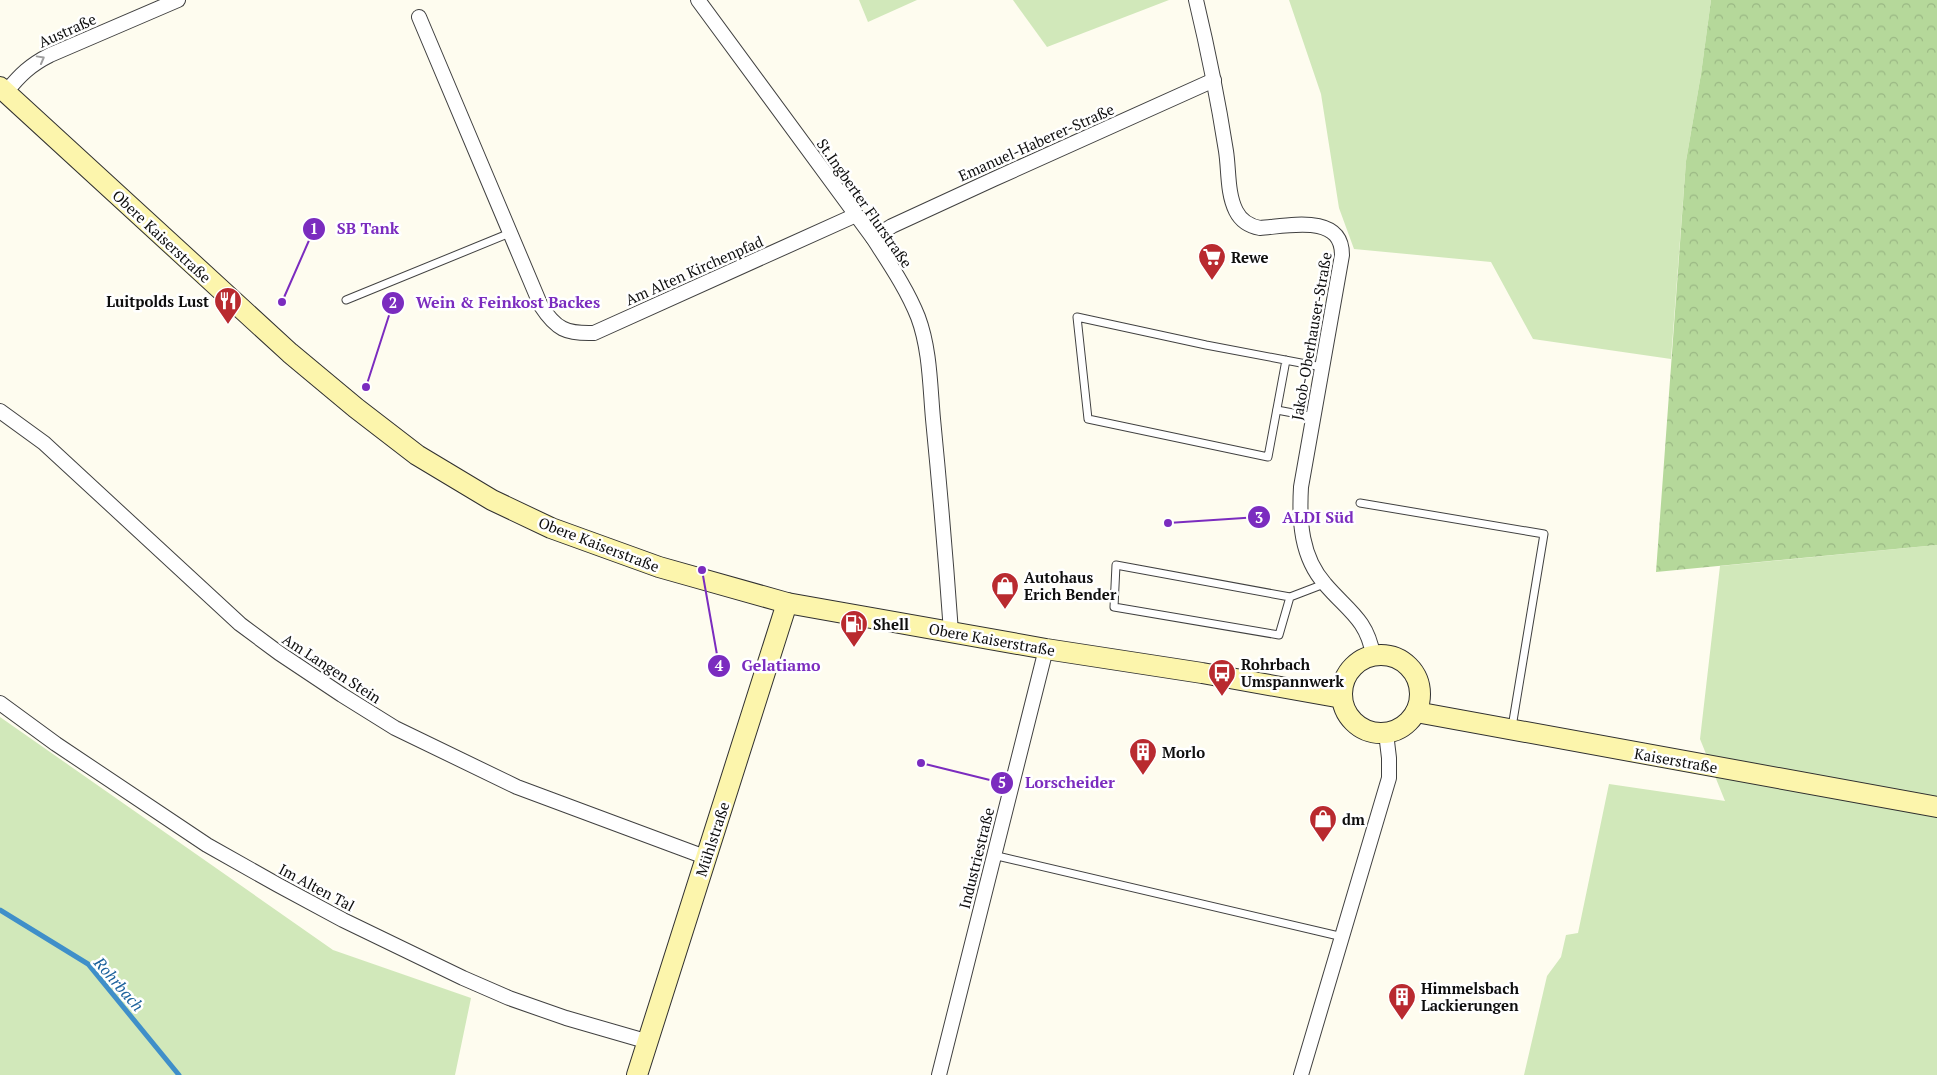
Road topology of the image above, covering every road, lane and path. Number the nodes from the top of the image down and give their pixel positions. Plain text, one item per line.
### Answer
1 (178, 0) edge
2 (698, 0) edge
3 (1196, 0) edge
4 (418, 17) dead end
5 (1214, 80) junction
6 (3, 90) edge
7 (856, 215) junction
8 (510, 233) junction
9 (873, 238) junction
10 (346, 300) dead end
11 (1286, 360) junction
12 (1322, 367) junction
13 (1277, 410) junction
14 (0, 411) edge
15 (1314, 417) junction
16 (1360, 502) dead end
17 (1324, 584) junction
18 (1290, 597) junction
19 (787, 603) junction
20 (951, 632) junction
21 (1046, 649) junction
22 (1373, 655) junction
23 (1342, 698) junction
24 (0, 703) edge
25 (1416, 712) junction
26 (1512, 730) junction
27 (1386, 733) junction
28 (1937, 807) edge
29 (993, 855) junction
30 (705, 857) junction
31 (1342, 937) junction
32 (649, 1042) junction
33 (637, 1075) edge
34 (939, 1075) edge
35 (1301, 1075) edge

6 -> 1 street, Austraße
2 - 7 street, St.Ingberter Flurstraße
3 - 5 street, Jakob-Oberhauser-Straße
4 - 8 street, Am Alten Kirchenpfad
5 - 9 street, Emanuel-Haberer-Straße
5 - 12 street, Jakob-Oberhauser-Straße
6 - 19 main road, Obere Kaiserstraße
7 - 8 street, Am Alten Kirchenpfad
7 - 9 street, St.Ingberter Flurstraße
8 - 10 lane
9 - 20 street, St.Ingberter Flurstraße
11 - 12 lane
11 - 13 lane
11 - 13 lane
12 - 15 street, Jakob-Oberhauser-Straße
13 - 15 lane
14 - 30 street, Am Langen Stein
15 - 17 street, Jakob-Oberhauser-Straße
16 - 26 lane
17 - 18 lane
17 - 22 street, Jakob-Oberhauser-Straße
18 - 18 lane
19 - 20 main road, Obere Kaiserstraße
19 - 30 main road, Mühlstraße
20 - 21 main road, Obere Kaiserstraße
21 - 23 main road, Obere Kaiserstraße
21 - 29 street, Industriestraße
22 - 23 main road
22 - 25 main road
23 - 27 main road
24 - 32 street, Im Alten Tal
25 - 26 main road, Kaiserstraße
25 - 27 main road
26 - 28 main road, Kaiserstraße
27 - 31 street
29 - 31 lane
29 - 34 street, Industriestraße
30 - 32 main road, Mühlstraße
31 - 35 street
32 - 33 main road, Mühlstraße

